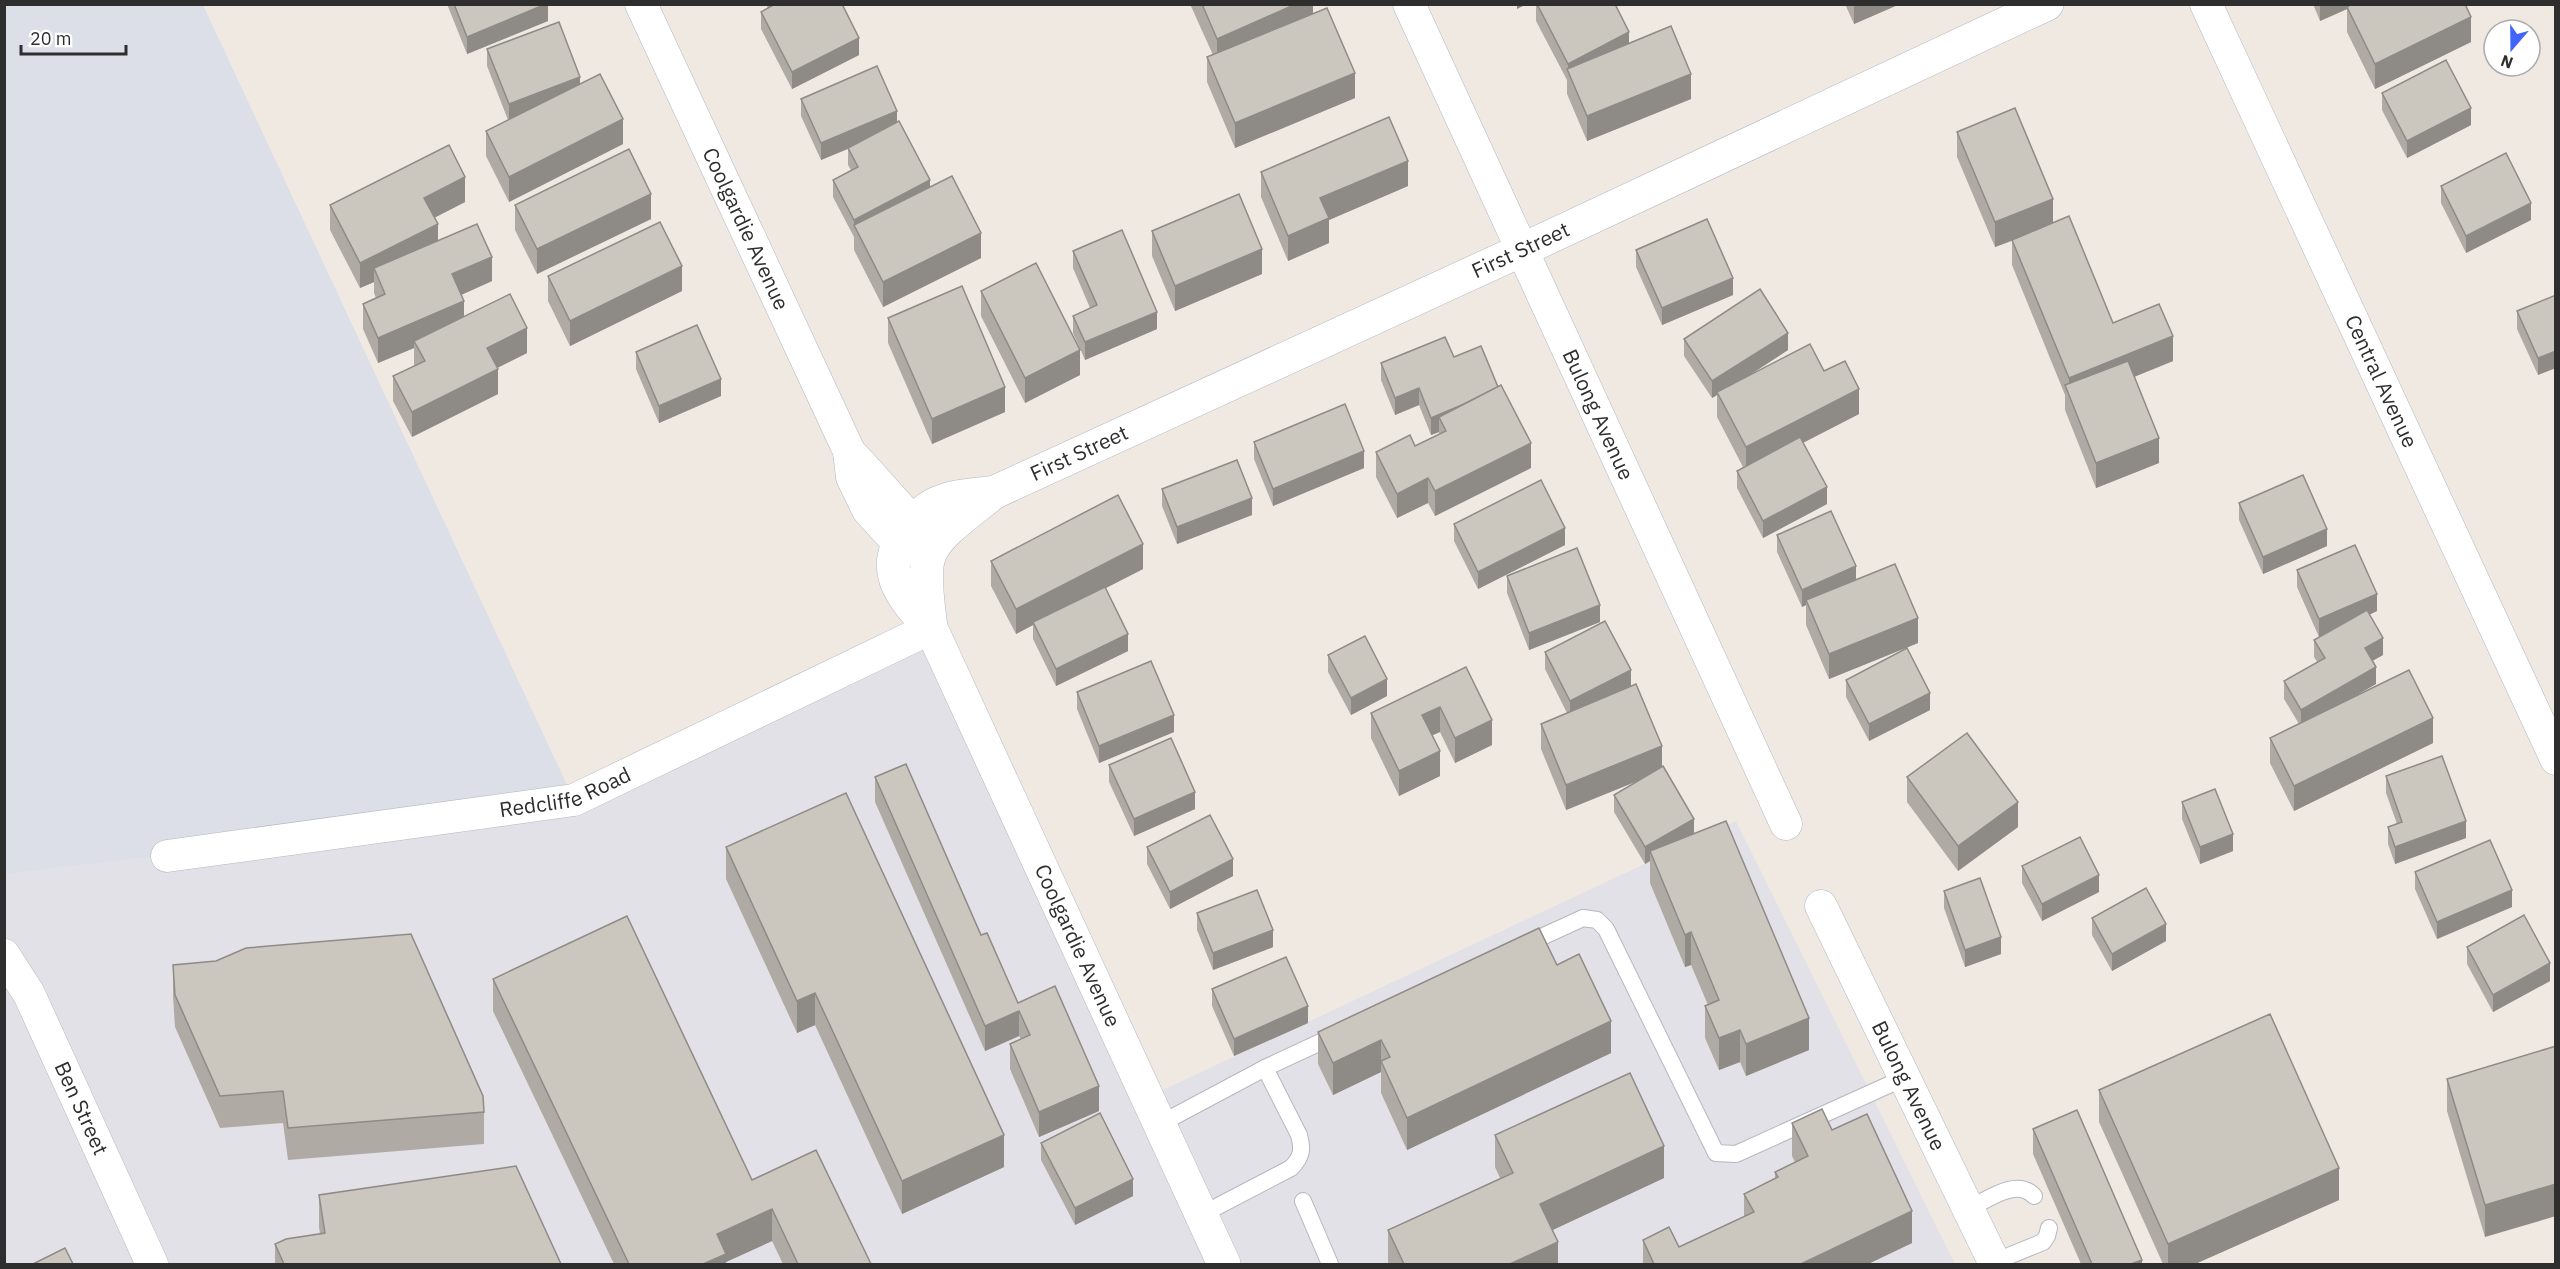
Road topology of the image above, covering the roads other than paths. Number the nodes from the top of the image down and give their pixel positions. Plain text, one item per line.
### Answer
1 (641, 4) edge
2 (1409, 4) edge
3 (2047, 4) edge
4 (2206, 4) edge
5 (1522, 250) junction
6 (917, 539) junction
7 (931, 628) junction
8 (2556, 759) edge
9 (1786, 824) dead end
10 (167, 856) dead end
11 (1821, 906) dead end
12 (1507, 953) edge
13 (4, 955) edge
14 (1349, 1028) edge
15 (1265, 1068) junction
16 (1904, 1078) junction
17 (1158, 1125) junction
18 (2034, 1196) dead end
19 (1303, 1201) dead end
20 (1968, 1209) junction
21 (1201, 1215) junction
22 (2049, 1228) dead end
23 (1995, 1263) edge
24 (152, 1264) edge
25 (1224, 1264) edge
26 (1330, 1264) edge

1 - 6 street, Coolgardie Avenue
2 - 5 street, Bulong Avenue
3 - 5 street, First Street
4 - 8 street, Central Avenue
5 - 6 street, First Street
5 - 9 street, Bulong Avenue
6 - 7 street, Coolgardie Avenue
7 - 10 street, Redcliffe Road
7 - 17 street, Coolgardie Avenue
11 - 16 street, Bulong Avenue
12 - 16 lane
13 - 24 street, Ben Street
14 - 15 lane
15 - 17 lane
15 - 21 lane
16 - 20 street, Bulong Avenue
17 - 21 street, Coolgardie Avenue
18 - 20 lane
19 - 26 lane
20 - 23 street, Bulong Avenue
21 - 25 street, Coolgardie Avenue
22 - 23 lane

